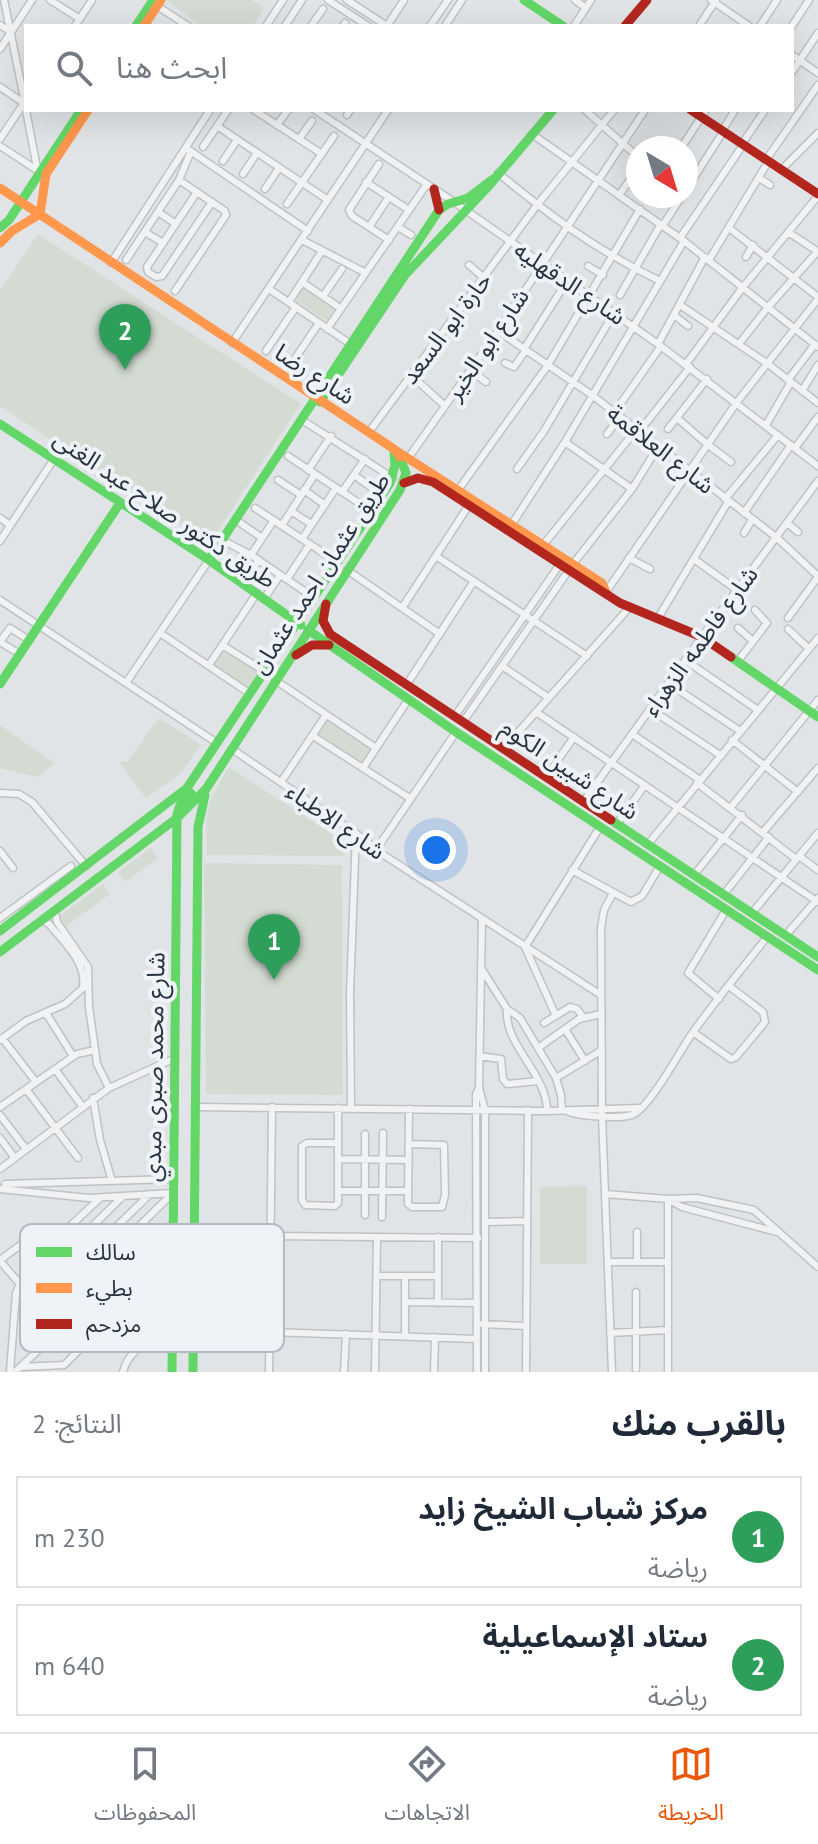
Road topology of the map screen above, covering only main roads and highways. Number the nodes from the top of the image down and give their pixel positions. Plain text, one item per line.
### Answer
1 (647, 0) edge
2 (528, 1) edge
3 (155, 2) edge
4 (138, 24) edge
5 (145, 24) edge
6 (560, 24) edge
7 (627, 24) edge
8 (80, 112) edge
9 (87, 112) edge
10 (551, 112) edge
11 (704, 114) edge
12 (494, 179) junction
13 (430, 186) road end
14 (0, 188) edge
15 (818, 195) edge
16 (21, 202) junction
17 (447, 205) junction
18 (40, 214) junction
19 (456, 220) junction
20 (0, 228) edge
21 (0, 243) edge
22 (414, 247) junction
23 (424, 254) junction
24 (317, 400) junction
25 (0, 424) edge
26 (394, 449) junction
27 (393, 476) junction
28 (405, 479) junction
29 (456, 492) junction
30 (120, 503) junction
31 (209, 560) junction
32 (567, 566) junction
33 (263, 598) junction
34 (328, 599) junction
35 (316, 616) junction
36 (298, 619) junction
37 (308, 630) junction
38 (281, 645) junction
39 (329, 645) junction
40 (288, 661) junction
41 (0, 684) edge
42 (236, 714) junction
43 (814, 714) edge
44 (249, 723) junction
45 (200, 769) junction
46 (206, 789) junction
47 (177, 818) junction
48 (39, 902) junction
49 (49, 917) junction
50 (13, 921) junction
51 (0, 931) edge
52 (24, 936) junction
53 (175, 937) junction
54 (197, 937) junction
55 (0, 952) edge
56 (818, 957) edge
57 (196, 969) junction
58 (818, 970) edge
59 (175, 972) junction
60 (173, 1224) edge
61 (193, 1224) edge
62 (172, 1352) edge
63 (171, 1372) edge

1 - 7 main road
2 - 6 main road
3 - 4 main road
3 - 5 main road
8 - 16 main road
9 - 18 main road
10 - 12 main road
11 - 15 main road
12 - 17 main road
12 - 19 main road
13 - 17 main road
14 - 16 main road, شارع رضا
16 - 18 main road, شارع رضا
16 - 20 main road
17 - 19 main road
17 - 22 main road
18 - 21 main road
18 - 24 main road, شارع رضا
19 - 23 main road
22 - 23 main road
22 - 24 main road
23 - 24 main road
24 - 26 main road, شارع رضا
24 - 31 main road
25 - 30 main road, طريق دكتور صلاح عبد الغنى
26 - 27 main road, طريق عثمان احمد عثمان
26 - 28 main road, طريق عثمان احمد عثمان
26 - 29 main road, شارع رضا
27 - 28 main road, شارع رضا
27 - 36 main road, طريق عثمان احمد عثمان
28 - 29 main road, شارع رضا
28 - 34 main road, طريق عثمان احمد عثمان
29 - 32 main road, شارع رضا
29 - 32 main road, شارع رضا
30 - 31 main road, طريق دكتور صلاح عبد الغنى
30 - 41 main road
31 - 33 main road, طريق دكتور صلاح عبد الغنى
32 - 43 main road, شارع رضا
33 - 36 main road, طريق دكتور صلاح عبد الغنى
33 - 38 main road
34 - 35 main road, طريق عثمان احمد عثمان
34 - 56 main road, شارع شبين الكوم
35 - 36 main road
35 - 37 main road, طريق عثمان احمد عثمان
36 - 37 main road
36 - 38 main road, طريق عثمان احمد عثمان
37 - 39 main road, شارع شبين الكوم
37 - 40 main road, طريق عثمان احمد عثمان
38 - 42 main road, طريق عثمان احمد عثمان
39 - 40 main road
39 - 58 main road, شارع شبين الكوم
40 - 44 main road, طريق عثمان احمد عثمان
42 - 44 main road
42 - 45 main road, طريق عثمان احمد عثمان
44 - 46 main road, طريق عثمان احمد عثمان
45 - 47 main road, شارع محمد صبرى مبدي
45 - 48 main road, طريق عثمان احمد عثمان
46 - 47 main road, طريق عثمان احمد عثمان
46 - 54 main road, شارع محمد صبرى مبدي
47 - 49 main road, طريق عثمان احمد عثمان
47 - 53 main road, شارع محمد صبرى مبدي
48 - 49 main road
48 - 50 main road, طريق عثمان احمد عثمان
49 - 52 main road, طريق عثمان احمد عثمان
50 - 51 main road, طريق عثمان احمد عثمان
50 - 52 main road
52 - 55 main road, طريق عثمان احمد عثمان
53 - 54 main road
53 - 59 main road, شارع محمد صبرى مبدي
54 - 57 main road, شارع محمد صبرى مبدي
57 - 59 main road
57 - 61 main road, شارع محمد صبرى مبدي
59 - 60 main road, شارع محمد صبرى مبدي
62 - 63 main road, شارع محمد صبرى مبدي

